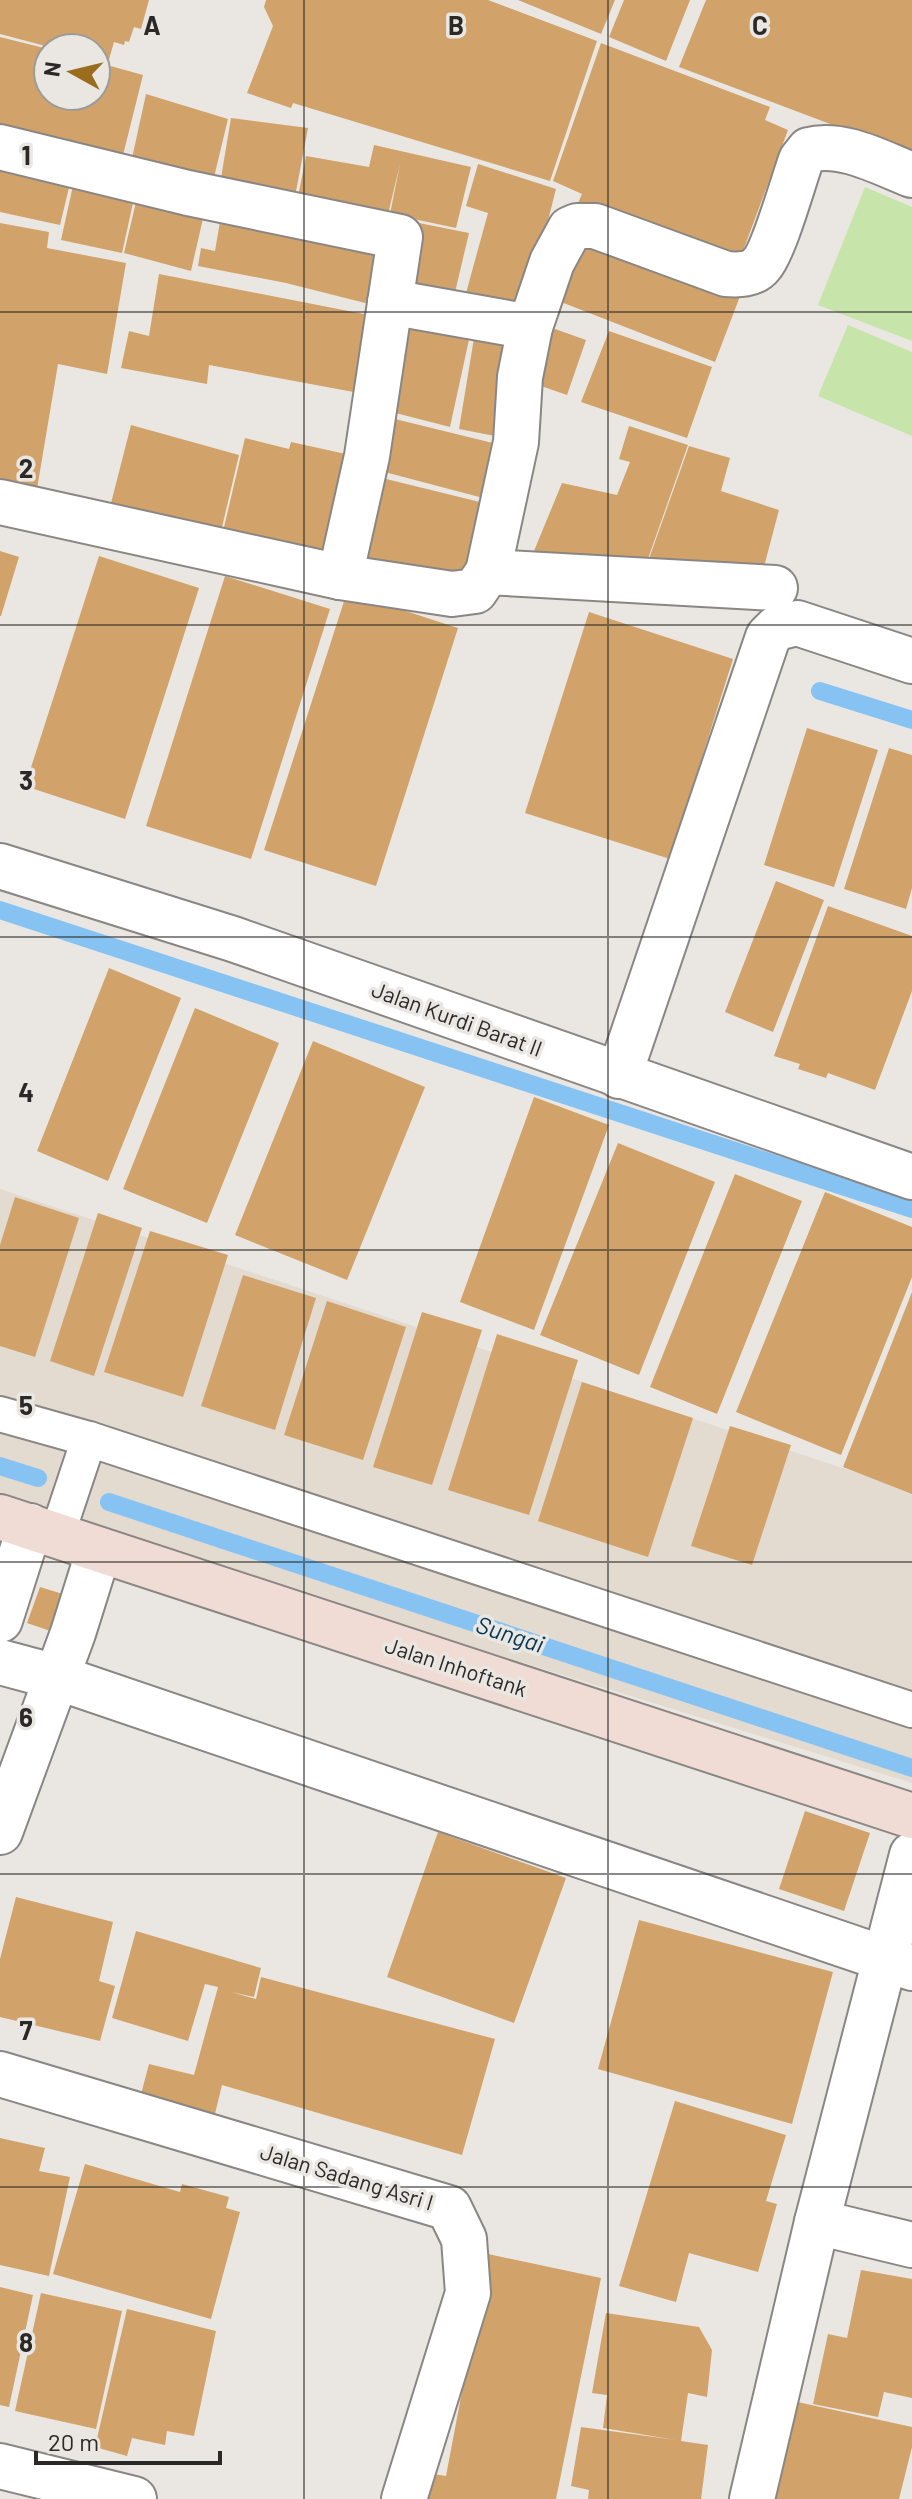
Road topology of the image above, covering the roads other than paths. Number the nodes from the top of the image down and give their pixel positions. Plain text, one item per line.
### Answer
1 (0, 147) edge
2 (912, 175) edge
3 (390, 302) junction
4 (530, 327) junction
5 (0, 502) edge
6 (488, 572) junction
7 (340, 577) junction
8 (775, 588) dead end
9 (912, 661) edge
10 (0, 866) edge
11 (619, 1076) junction
12 (912, 1177) edge
13 (0, 1414) edge
14 (89, 1439) junction
15 (29, 1526) edge
16 (99, 1550) junction
17 (0, 1620) edge
18 (0, 1662) edge
19 (56, 1677) junction
20 (912, 1710) edge
21 (912, 1816) edge
22 (0, 1832) edge
23 (912, 1855) edge
24 (899, 1963) edge
25 (0, 2074) edge
26 (817, 2222) junction
27 (912, 2245) edge
28 (0, 2466) edge
29 (134, 2499) edge
30 (404, 2499) edge
31 (752, 2499) edge

1 - 3 street
2 - 4 street
3 - 4 street
3 - 7 street
4 - 6 street
5 - 7 street
6 - 7 street
6 - 8 street
9 - 11 street
10 - 11 street, Jalan Kurdi Barat II
11 - 12 street, Jalan Kurdi Barat II
13 - 14 lane
14 - 15 lane
14 - 20 lane
15 - 16 main road, Jalan Inhoftank
15 - 17 street
16 - 19 street
16 - 21 main road, Jalan Inhoftank
18 - 19 street
19 - 22 street
19 - 24 street
23 - 24 street
24 - 26 street
25 - 30 street, Jalan Sadang Asri I
26 - 27 street
26 - 31 street
28 - 29 street

